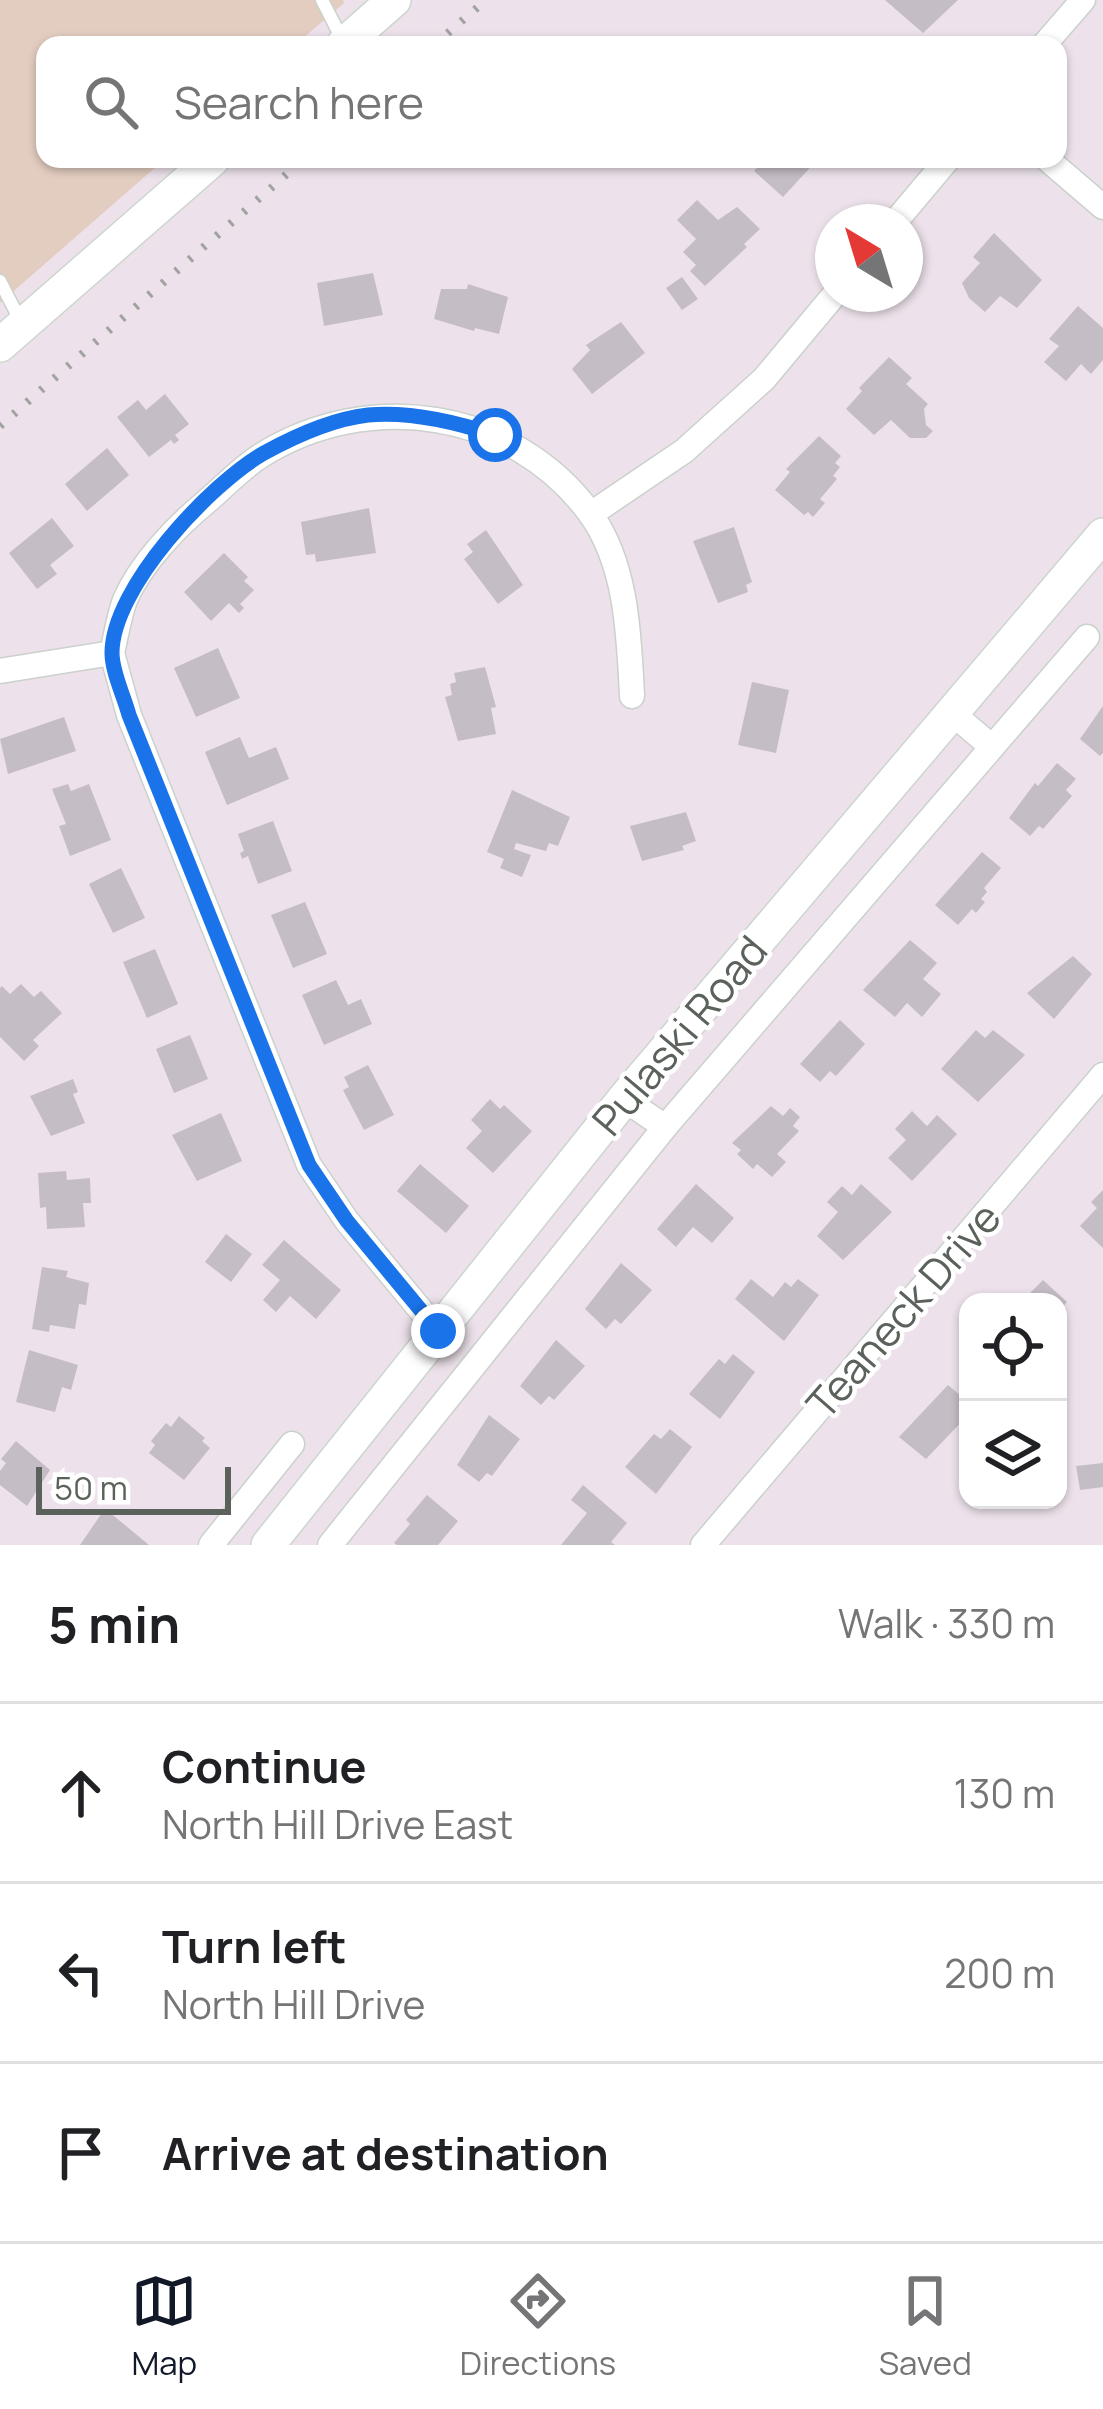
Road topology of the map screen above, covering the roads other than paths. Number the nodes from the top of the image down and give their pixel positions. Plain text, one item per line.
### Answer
1 (322, 0) edge
2 (394, 0) edge
3 (1083, 0) edge
4 (340, 36) edge
5 (353, 36) edge
6 (1052, 36) edge
7 (203, 168) edge
8 (940, 168) edge
9 (1058, 168) edge
10 (910, 204) edge
11 (1103, 207) edge
12 (0, 281) edge
13 (820, 312) edge
14 (11, 335) edge
15 (591, 514) junction
16 (1103, 535) edge
17 (1088, 637) dead end
18 (112, 653) junction
19 (0, 671) edge
20 (632, 696) dead end
21 (952, 713) junction
22 (992, 747) junction
23 (1103, 1075) edge
24 (624, 1099) junction
25 (665, 1127) junction
26 (438, 1331) junction
27 (292, 1444) dead end
28 (212, 1545) edge
29 (268, 1545) edge
30 (330, 1545) edge
31 (703, 1545) edge

1 - 4 lane
2 - 5 main road
3 - 6 street
7 - 14 main road
8 - 10 street
9 - 11 street
12 - 14 lane
13 - 15 street
15 - 18 street
15 - 20 street
16 - 21 main road, Pulaski Road
17 - 22 street
18 - 19 street
18 - 26 street
21 - 22 street
21 - 24 main road, Pulaski Road
22 - 25 street
23 - 31 street, Teaneck Drive
24 - 25 street
24 - 26 main road, Pulaski Road
25 - 30 street
26 - 29 main road, Pulaski Road
27 - 28 street

